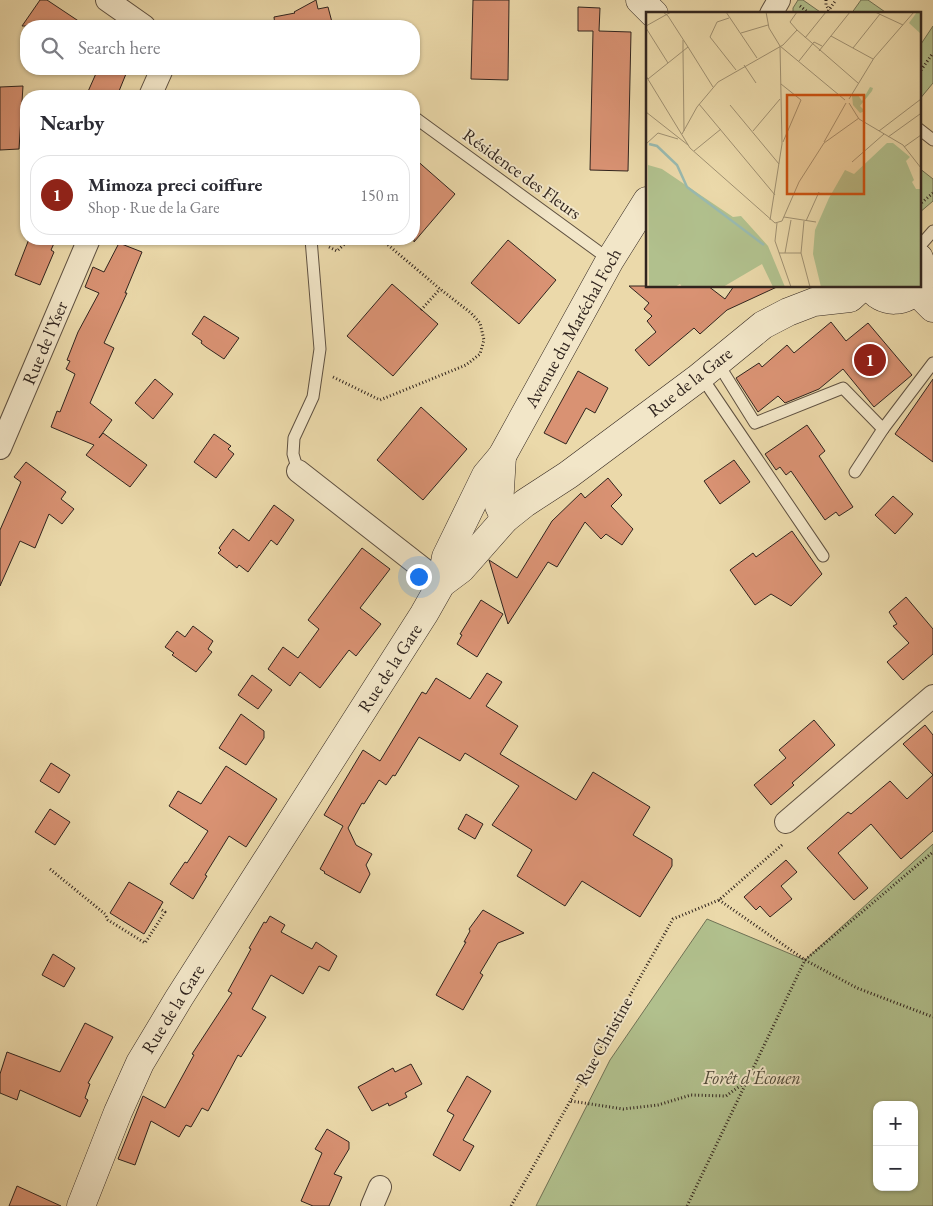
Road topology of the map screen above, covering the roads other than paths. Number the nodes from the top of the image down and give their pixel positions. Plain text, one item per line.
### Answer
1 (107, 0) edge
2 (640, 0) edge
3 (779, 0) edge
4 (652, 12) edge
5 (772, 12) edge
6 (135, 20) edge
7 (159, 75) edge
8 (153, 90) edge
9 (420, 121) edge
10 (920, 130) edge
11 (933, 140) edge
12 (646, 203) edge
13 (933, 231) edge
14 (86, 245) edge
15 (311, 245) edge
16 (920, 245) edge
17 (610, 260) junction
18 (920, 261) edge
19 (861, 288) edge
20 (872, 288) edge
21 (922, 292) edge
22 (933, 363) edge
23 (709, 369) junction
24 (883, 429) junction
25 (0, 448) edge
26 (502, 456) junction
27 (298, 471) joint
28 (855, 472) dead end
29 (504, 519) junction
30 (824, 556) dead end
31 (441, 584) junction
32 (933, 696) edge
33 (786, 822) road end
34 (81, 1206) edge

1 - 6 street
2 - 4 street
3 - 5 street
7 - 8 street
9 - 17 lane, Résidence des Fleurs
10 - 11 lane
12 - 17 street, Avenue du Maréchal Foch
13 - 16 lane
14 - 25 street, Rue de l'Yser
15 - 27 lane
17 - 26 street, Avenue du Maréchal Foch
18 - 21 street
19 - 23 street, Rue de la Gare
20 - 21 street
22 - 24 lane
23 - 24 lane
23 - 29 street, Rue de la Gare
23 - 30 lane
24 - 28 lane
26 - 29 street
26 - 31 street
27 - 31 street
29 - 31 street, Rue de la Gare
31 - 34 street, Rue de la Gare
32 - 33 street

